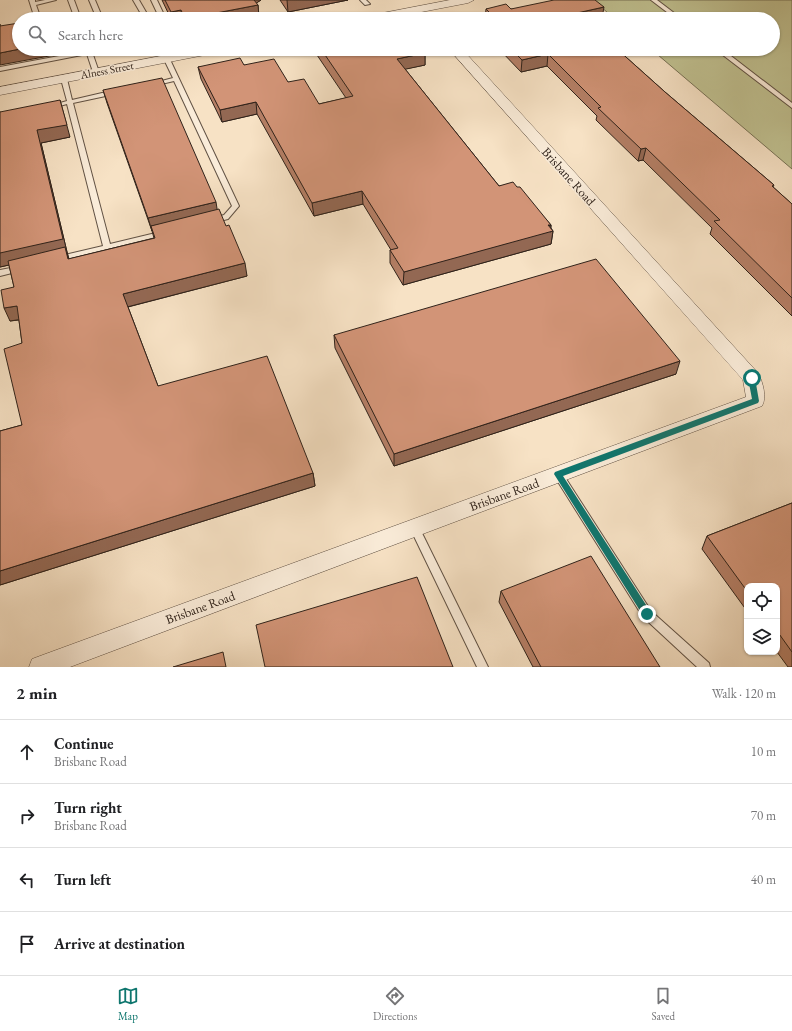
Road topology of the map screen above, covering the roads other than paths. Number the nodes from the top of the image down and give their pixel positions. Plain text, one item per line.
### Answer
1 (52, 0) edge
2 (71, 0) edge
3 (92, 0) edge
4 (136, 0) edge
5 (154, 0) edge
6 (412, 0) edge
7 (468, 0) edge
8 (654, 0) edge
9 (32, 2) edge
10 (419, 9) junction
11 (36, 12) edge
12 (75, 12) edge
13 (97, 12) edge
14 (143, 12) edge
15 (160, 12) edge
16 (404, 12) edge
17 (422, 12) edge
18 (670, 12) edge
19 (61, 56) edge
20 (91, 56) edge
21 (157, 56) edge
22 (166, 56) edge
23 (461, 56) edge
24 (727, 56) edge
25 (0, 69) edge
26 (96, 72) junction
27 (64, 79) junction
28 (177, 79) junction
29 (147, 86) edge
30 (124, 90) edge
31 (0, 91) edge
32 (71, 102) junction
33 (792, 106) edge
34 (42, 108) edge
35 (204, 223) edge
36 (174, 230) edge
37 (107, 247) junction
38 (54, 260) edge
39 (31, 266) edge
40 (0, 273) edge
41 (558, 474) junction
42 (415, 528) junction
43 (40, 667) edge
44 (483, 667) edge
45 (705, 667) edge

1 - 9 lane
2 - 12 lane
3 - 13 lane
4 - 14 lane
5 - 15 lane
6 - 10 street
7 - 10 street
8 - 18 lane
9 - 11 lane
10 - 16 street
10 - 17 street
19 - 25 lane
20 - 26 lane
21 - 26 street, Alness Street
22 - 28 lane
23 - 41 street, Brisbane Road
24 - 33 lane
26 - 27 street, Alness Street
27 - 31 street, Alness Street
27 - 32 lane
28 - 29 lane
28 - 35 lane
30 - 32 lane
32 - 34 lane
32 - 37 lane
36 - 37 lane
37 - 38 lane
39 - 40 lane
41 - 42 street, Brisbane Road
41 - 45 lane
42 - 43 street, Brisbane Road
42 - 44 lane

